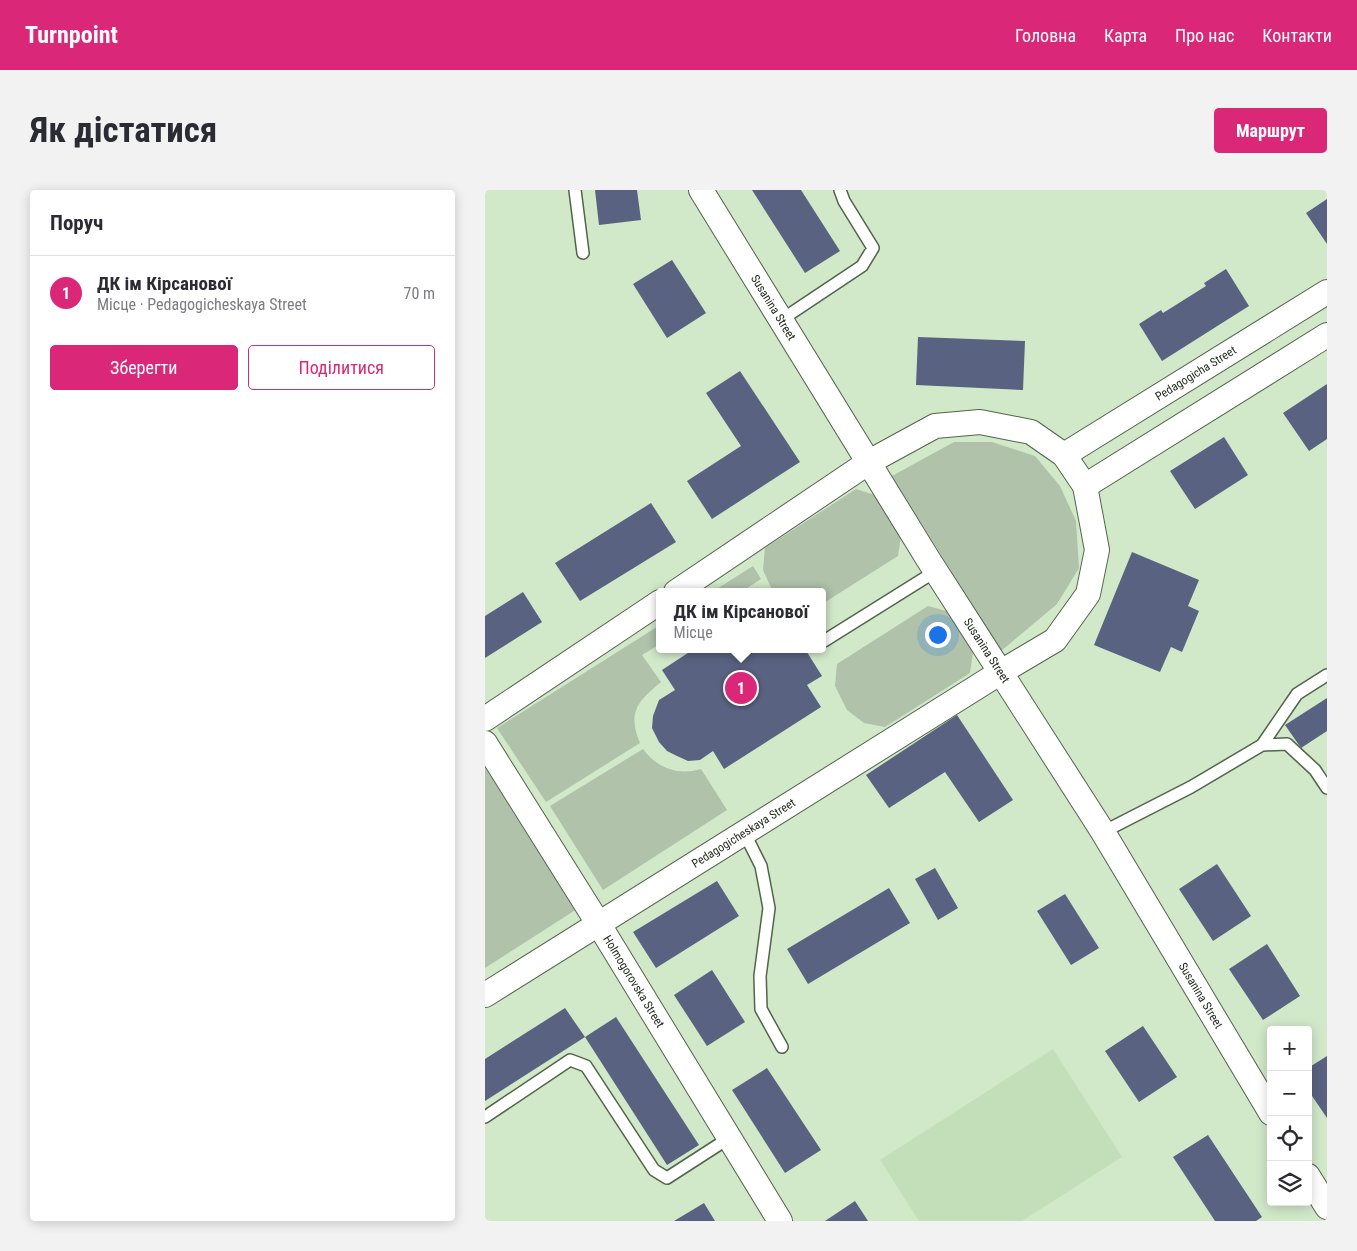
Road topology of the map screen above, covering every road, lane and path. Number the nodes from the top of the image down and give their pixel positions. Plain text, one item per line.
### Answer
1 (575, 190) edge
2 (701, 190) edge
3 (840, 190) edge
4 (583, 253) dead end
5 (1327, 292) edge
6 (781, 320) junction
7 (1327, 336) edge
8 (1064, 455) junction
9 (869, 462) junction
10 (1085, 486) junction
11 (936, 570) junction
12 (682, 588) edge
13 (656, 605) edge
14 (826, 640) edge
15 (1001, 672) junction
16 (1327, 675) edge
17 (485, 719) edge
18 (485, 743) edge
19 (1262, 745) junction
20 (1327, 788) edge
21 (744, 832) junction
22 (1103, 832) junction
23 (599, 923) junction
24 (485, 995) edge
25 (782, 1047) dead end
26 (1267, 1106) edge
27 (485, 1117) edge
28 (729, 1138) junction
29 (1312, 1183) edge
30 (1327, 1207) edge
31 (780, 1221) edge

1 - 4 lane
2 - 6 street, Susanina Street
3 - 6 lane
5 - 8 street, Pedagogicha Street
6 - 9 street, Susanina Street
7 - 10 street
8 - 9 street
8 - 10 street
9 - 11 street, Susanina Street
9 - 12 street
10 - 15 street
11 - 14 lane
11 - 15 street, Susanina Street
13 - 17 street
15 - 21 street, Pedagogicheskaya Street
15 - 22 street, Susanina Street
16 - 19 lane
18 - 23 street, Holmogorovska Street
19 - 20 lane
19 - 22 lane
21 - 23 street, Pedagogicheskaya Street
21 - 25 lane
22 - 26 street, Susanina Street
23 - 24 street, Pedagogicheskaya Street
23 - 28 street, Holmogorovska Street
27 - 28 lane
28 - 31 street, Holmogorovska Street
29 - 30 street

